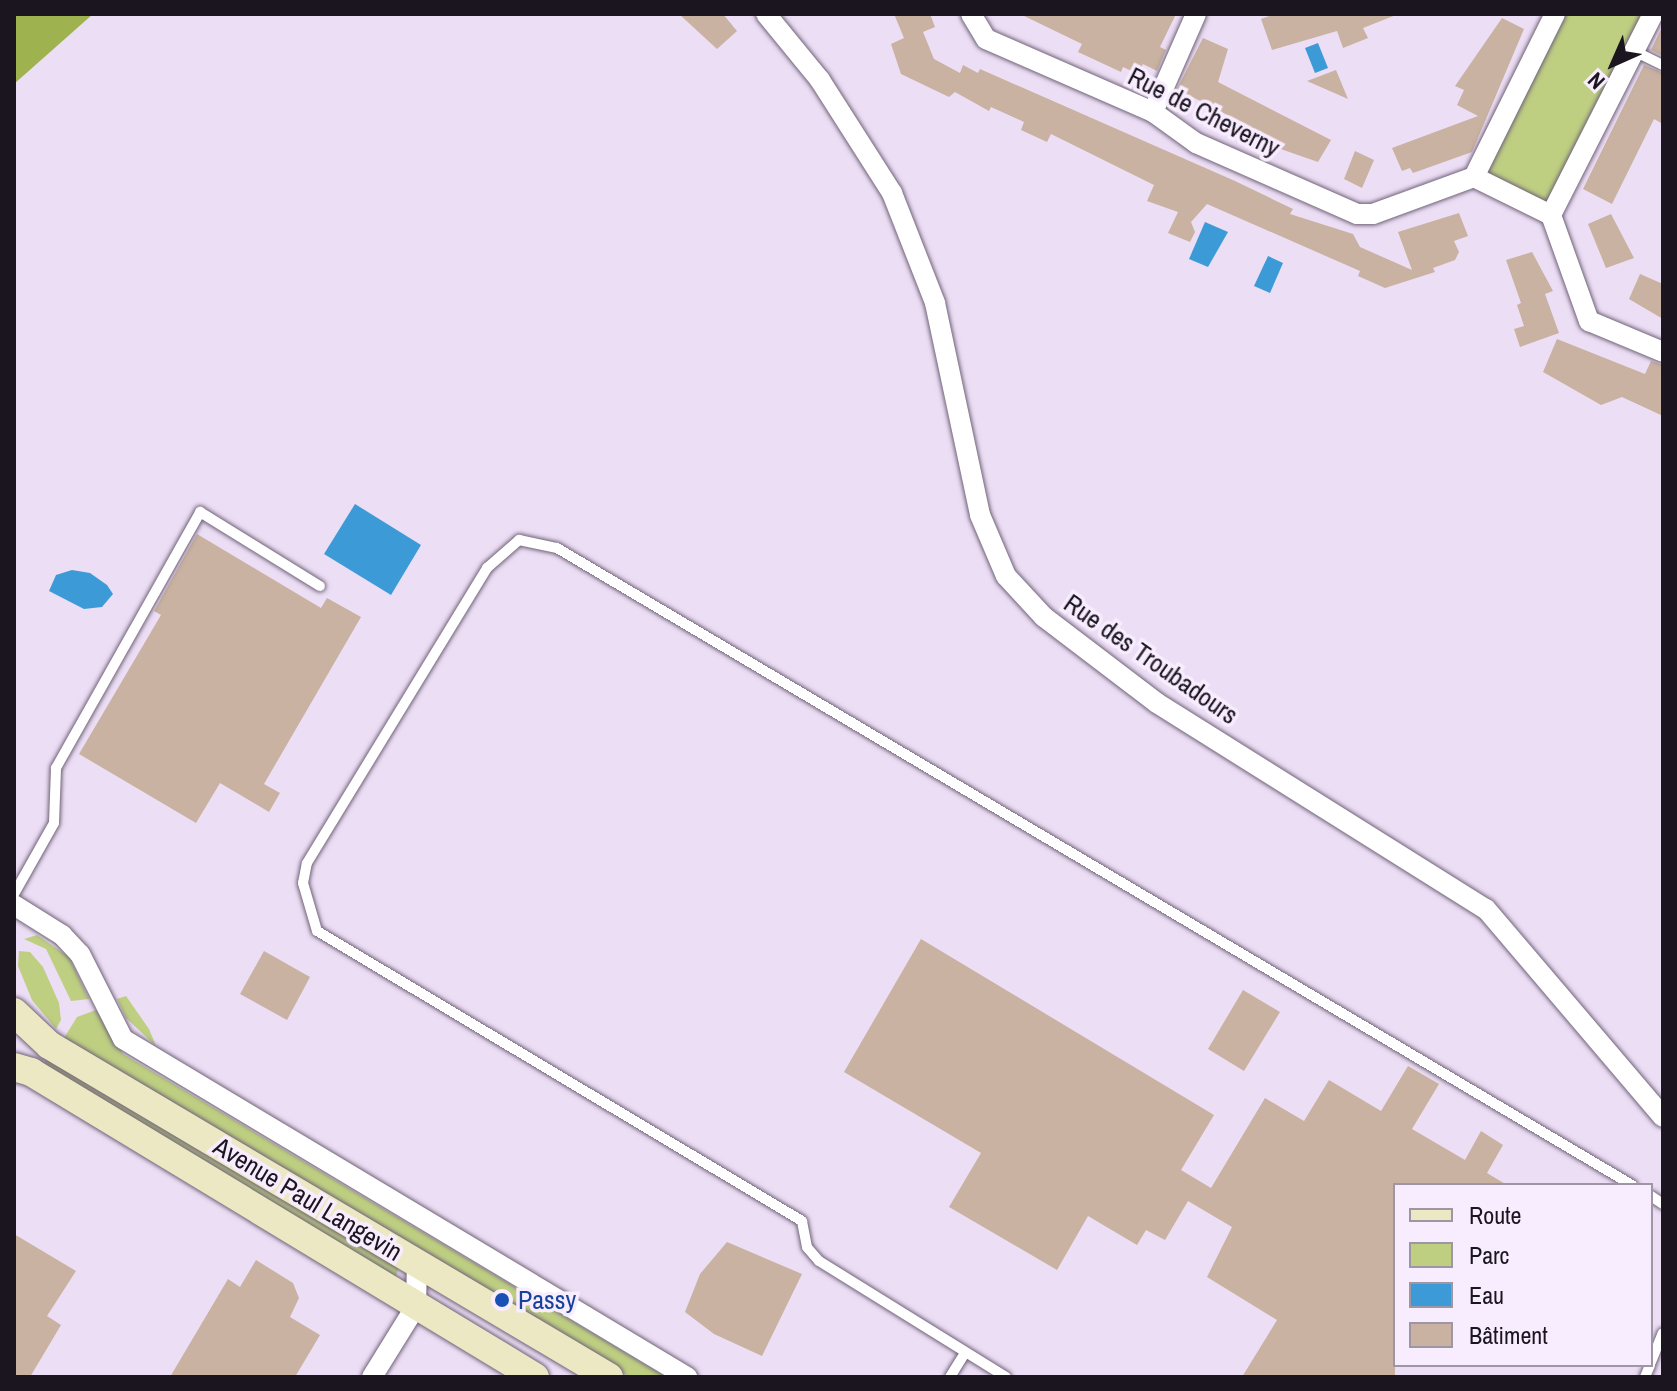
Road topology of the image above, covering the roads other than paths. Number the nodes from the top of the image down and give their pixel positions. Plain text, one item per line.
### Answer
1 (766, 14) edge
2 (971, 14) edge
3 (1196, 14) edge
4 (1555, 14) edge
5 (1653, 14) edge
6 (1634, 51) junction
7 (1663, 65) edge
8 (1153, 112) junction
9 (1474, 177) junction
10 (1551, 215) junction
11 (1663, 352) edge
12 (320, 586) dead end
13 (16, 909) edge
14 (14, 1012) edge
15 (14, 1067) edge
16 (1663, 1117) edge
17 (1629, 1183) edge
18 (417, 1263) junction
19 (416, 1306) junction
20 (1663, 1333) edge
21 (964, 1355) junction
22 (1653, 1356) edge
23 (372, 1377) edge
24 (535, 1377) edge
25 (609, 1377) edge
26 (687, 1377) edge
27 (950, 1377) edge
28 (1006, 1377) edge

1 - 16 street, Rue des Troubadours
2 - 8 street, Rue de Cheverny
3 - 8 street
4 - 9 street
5 - 6 street
6 - 7 lane
6 - 10 street
8 - 9 street, Rue de Cheverny
9 - 10 street
10 - 11 street
12 - 13 lane
13 - 26 street
14 - 18 main road, Avenue Paul Langevin
15 - 19 main road, Avenue Paul Langevin
17 - 21 lane
18 - 19 street
18 - 25 main road, Avenue Paul Langevin
19 - 23 street
19 - 24 main road, Avenue Paul Langevin
20 - 22 lane
21 - 27 lane
21 - 28 lane

